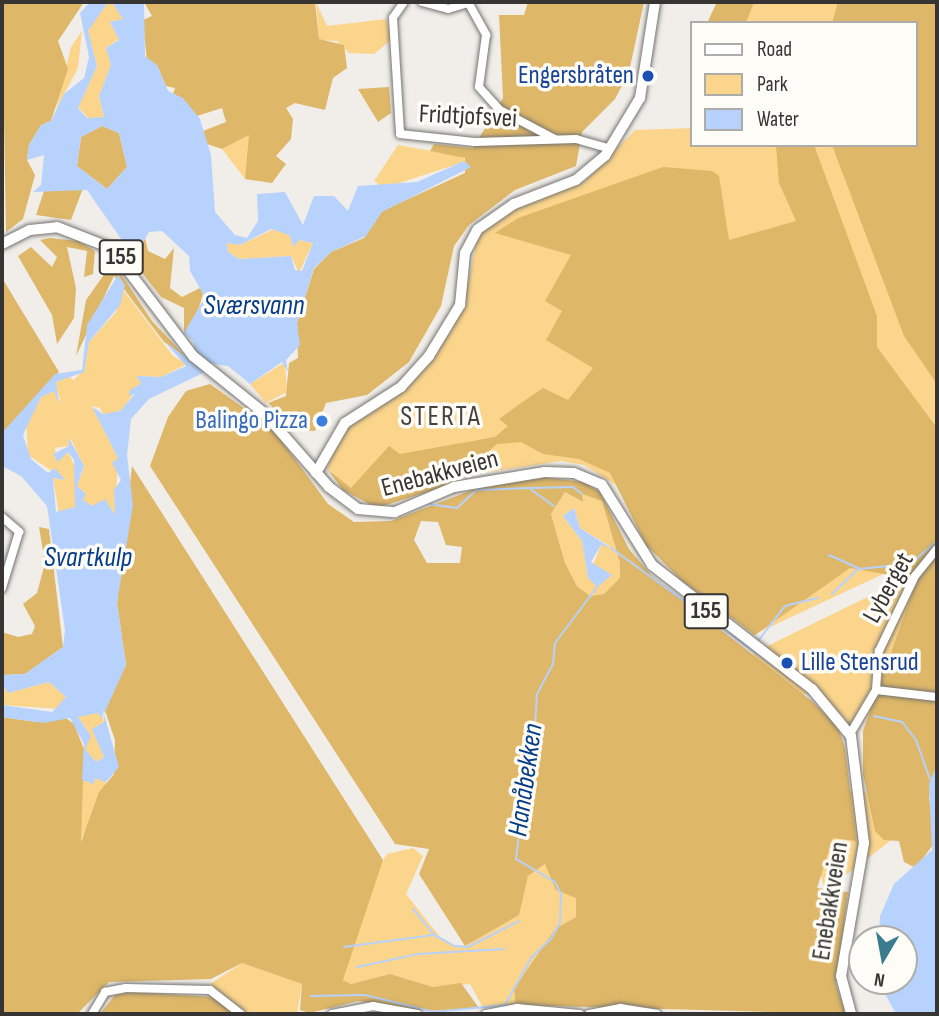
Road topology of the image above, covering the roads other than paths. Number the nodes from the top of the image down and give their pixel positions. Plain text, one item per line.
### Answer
1 (404, 2) edge
2 (422, 2) edge
3 (468, 2) edge
4 (655, 2) edge
5 (555, 139) junction
6 (610, 149) junction
7 (2, 244) edge
8 (316, 473) junction
9 (2, 517) edge
10 (937, 549) edge
11 (2, 588) edge
12 (876, 690) junction
13 (937, 697) edge
14 (850, 734) junction
15 (92, 1014) edge
16 (240, 1014) edge
17 (332, 1014) edge
18 (417, 1014) edge
19 (486, 1014) edge
20 (580, 1014) edge
21 (589, 1014) edge
22 (657, 1014) edge
23 (851, 1014) edge

1 - 5 street, Fridtjofsvei
2 - 3 street
3 - 5 street
4 - 6 main road
5 - 6 street, Fridtjofsvei
6 - 8 main road
7 - 8 main road, Enebakkveien / 155
8 - 14 main road, Enebakkveien / 155
9 - 11 street
10 - 12 street, Lyberget
12 - 13 street
12 - 14 street
14 - 23 main road, Enebakkveien
15 - 16 street
17 - 18 street
19 - 20 street
21 - 22 street

